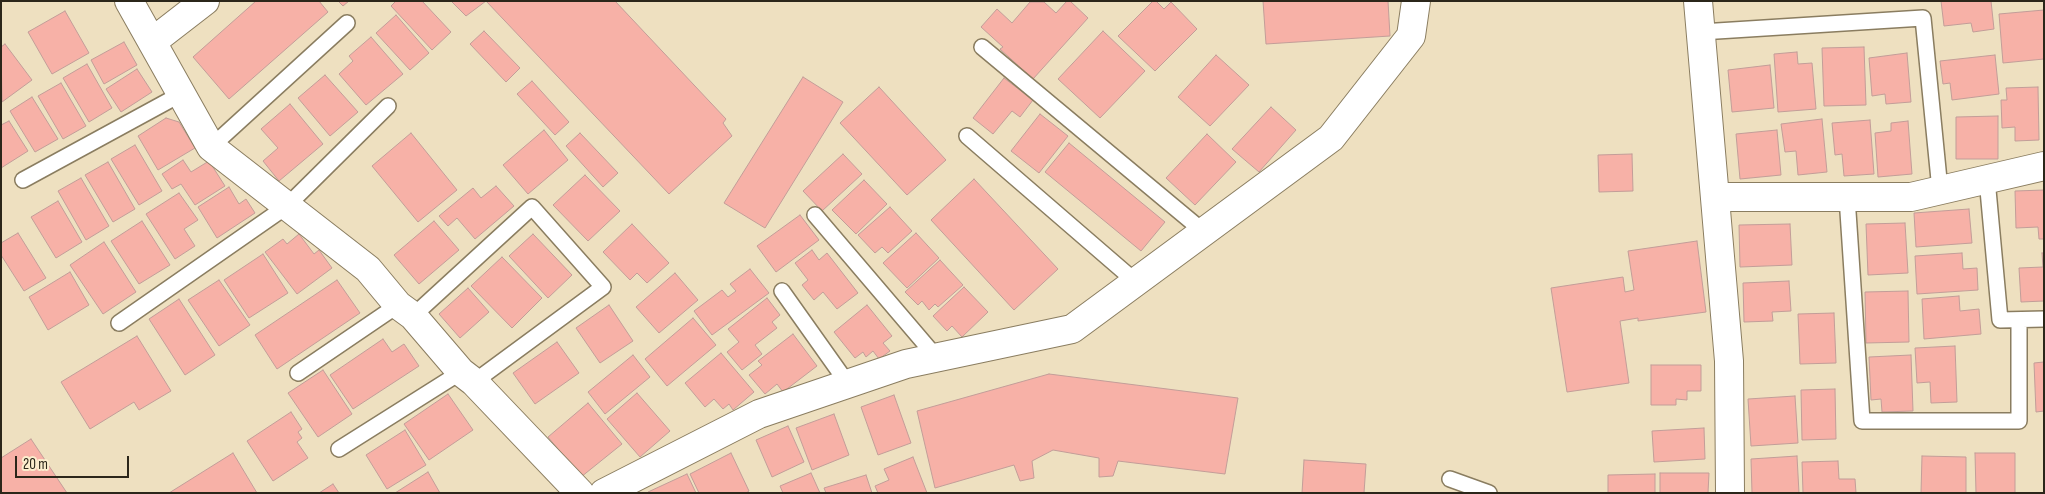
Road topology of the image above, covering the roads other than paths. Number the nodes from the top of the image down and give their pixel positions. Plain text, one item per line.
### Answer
1 (129, 1) edge
2 (205, 1) edge
3 (1416, 1) edge
4 (1698, 1) edge
5 (347, 23) dead end
6 (1701, 32) junction
7 (152, 42) junction
8 (982, 47) dead end
9 (181, 94) junction
10 (388, 106) dead end
11 (967, 136) dead end
12 (211, 146) junction
13 (2044, 166) edge
14 (1987, 179) junction
15 (23, 180) dead end
16 (1940, 190) junction
17 (1715, 197) junction
18 (1847, 197) junction
19 (287, 206) junction
20 (815, 215) dead end
21 (1204, 232) junction
22 (1136, 282) junction
23 (782, 291) dead end
24 (406, 310) junction
25 (2044, 319) edge
26 (2019, 320) junction
27 (119, 323) dead end
28 (937, 358) junction
29 (298, 372) dead end
30 (467, 377) junction
31 (848, 384) junction
32 (339, 449) dead end
33 (1450, 479) dead end
34 (580, 493) edge
35 (604, 493) edge
36 (1489, 493) edge
37 (1730, 493) edge

1 - 7 street
2 - 7 street
3 - 21 street
4 - 6 street
5 - 12 lane
6 - 16 lane
6 - 17 street
7 - 9 street
8 - 21 lane
9 - 12 street
9 - 15 lane
10 - 19 lane
11 - 22 lane
12 - 19 street
13 - 14 street
14 - 16 street
14 - 26 lane
16 - 18 street
17 - 18 street
17 - 37 street
18 - 26 lane
19 - 24 street
19 - 27 lane
20 - 28 lane
21 - 22 street
22 - 28 street
23 - 31 lane
24 - 29 lane
24 - 30 street
24 - 30 lane
25 - 26 lane
28 - 31 street
30 - 32 lane
30 - 34 street
31 - 35 street
33 - 36 lane

